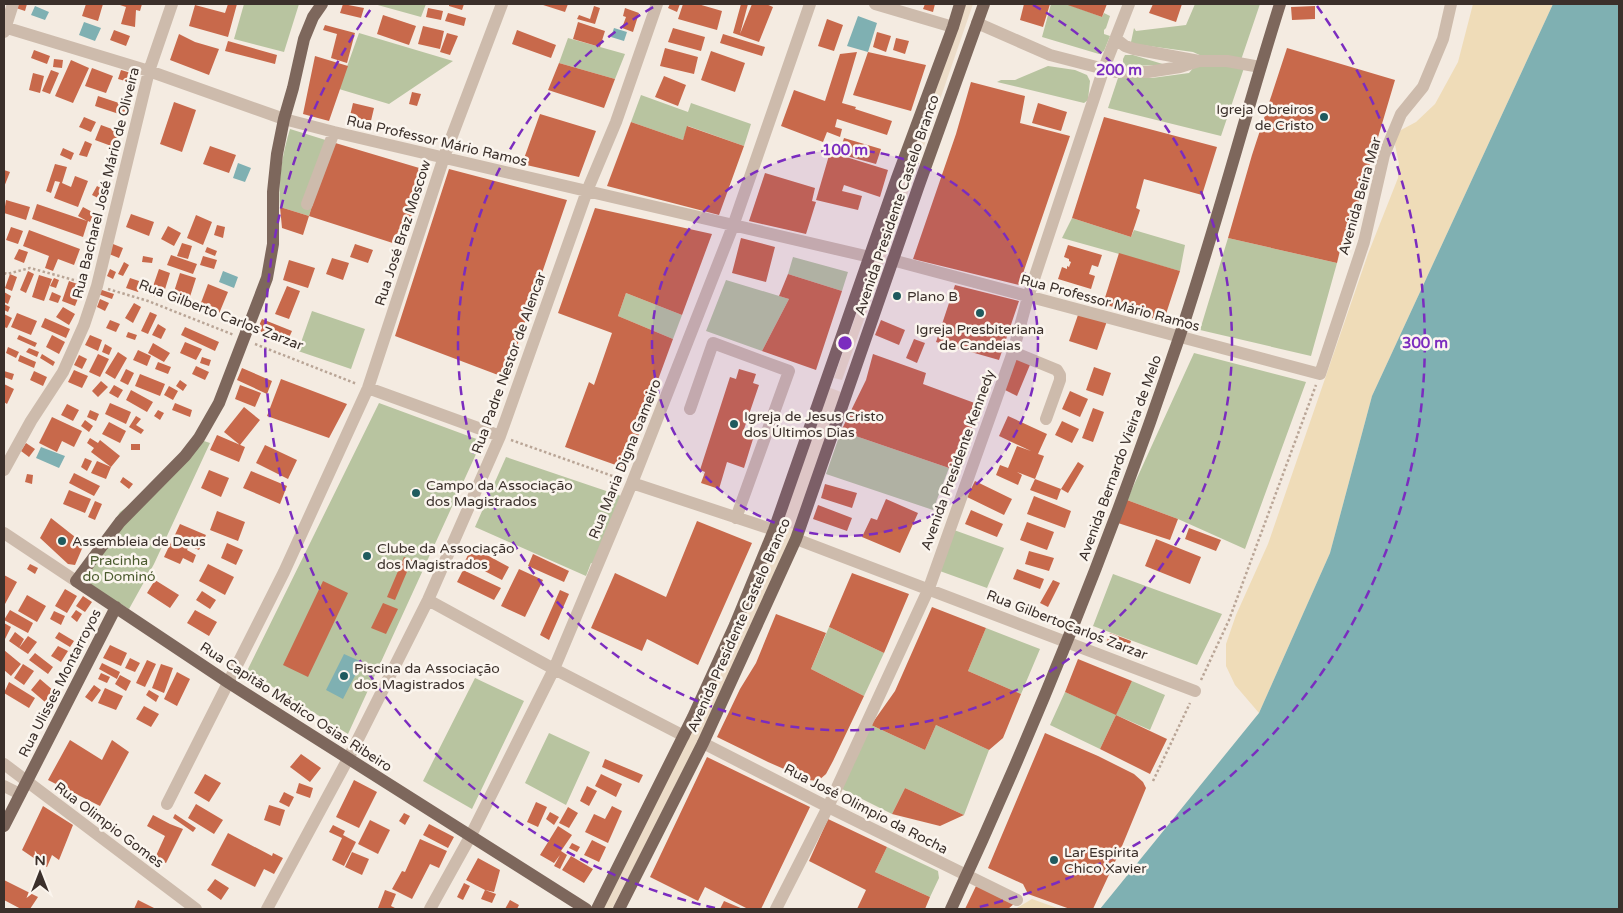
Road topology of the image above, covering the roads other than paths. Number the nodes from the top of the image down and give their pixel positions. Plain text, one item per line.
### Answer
1 (14, 4) edge
2 (172, 4) edge
3 (322, 4) edge
4 (502, 4) edge
5 (657, 4) edge
6 (810, 4) edge
7 (875, 4) edge
8 (960, 4) edge
9 (984, 4) edge
10 (1129, 4) edge
11 (1280, 4) edge
12 (1451, 4) edge
13 (977, 23) junction
14 (953, 27) junction
15 (4, 29) edge
16 (1116, 39) junction
17 (1199, 61) junction
18 (1260, 67) junction
19 (1104, 68) junction
20 (149, 71) junction
21 (284, 119) junction
22 (334, 132) junction
23 (444, 157) junction
24 (587, 191) junction
25 (308, 204) dead end
26 (733, 226) junction
27 (870, 257) junction
28 (892, 260) junction
29 (1028, 297) junction
30 (1179, 336) junction
31 (1013, 352) junction
32 (1320, 374) joint
33 (826, 383) junction
34 (368, 388) junction
35 (848, 391) junction
36 (690, 409) dead end
37 (1046, 419) dead end
38 (500, 436) junction
39 (4, 470) edge
40 (632, 483) junction
41 (736, 518) junction
42 (774, 530) junction
43 (4, 532) edge
44 (796, 539) junction
45 (76, 581) junction
46 (929, 588) junction
47 (428, 600) junction
48 (116, 607) junction
49 (1068, 641) junction
50 (554, 669) junction
51 (229, 682) junction
52 (1195, 691) road end
53 (684, 736) junction
54 (703, 743) junction
55 (349, 757) junction
56 (4, 764) edge
57 (26, 781) junction
58 (4, 786) edge
59 (20, 794) junction
60 (168, 804) dead end
61 (828, 807) junction
62 (4, 826) edge
63 (470, 837) junction
64 (967, 876) junction
65 (1017, 900) dead end
66 (599, 905) edge
67 (581, 906) edge
68 (196, 909) edge
69 (268, 909) edge
70 (430, 909) edge
71 (619, 909) edge
72 (776, 909) edge
73 (951, 909) edge

1 - 15 street
2 - 20 street, Rua Bacharel José Mário de Oliveira
3 - 21 main road
4 - 23 street, Rua José Braz Moscow
5 - 24 street, Rua Padre Nestor de Alencar
6 - 26 street, Rua Maria Digna Gameiro
7 - 14 street
8 - 14 main road, Avenida Presidente Castelo Branco
9 - 13 main road, Avenida Presidente Castelo Branco
10 - 16 street, Avenida Presidente Kennedy
11 - 18 main road, Avenida Bernardo Vieira de Melo
12 - 32 street, Avenida Beira Mar
13 - 19 street
13 - 28 main road, Avenida Presidente Castelo Branco
14 - 27 main road, Avenida Presidente Castelo Branco
15 - 20 street, Rua Professor Mário Ramos
16 - 17 street
16 - 19 street, Avenida Presidente Kennedy
17 - 18 street
17 - 19 street
18 - 30 main road, Avenida Bernardo Vieira de Melo
19 - 29 street, Avenida Presidente Kennedy
20 - 21 street, Rua Professor Mário Ramos
20 - 39 street, Rua Bacharel José Mário de Oliveira
21 - 22 street, Rua Professor Mário Ramos
21 - 45 main road
22 - 23 street, Rua Professor Mário Ramos
22 - 25 street
23 - 24 street, Rua Professor Mário Ramos
23 - 34 street, Rua José Braz Moscow
24 - 26 street, Rua Professor Mário Ramos
24 - 38 street, Rua Padre Nestor de Alencar
26 - 27 street, Rua Professor Mário Ramos
26 - 40 street, Rua Maria Digna Gameiro
27 - 33 main road, Avenida Presidente Castelo Branco
28 - 29 street, Rua Professor Mário Ramos
28 - 35 main road, Avenida Presidente Castelo Branco
29 - 30 street, Rua Professor Mário Ramos
29 - 31 street, Avenida Presidente Kennedy
30 - 32 street, Rua Professor Mário Ramos
30 - 49 main road, Avenida Bernardo Vieira de Melo
31 - 37 street
31 - 46 street, Avenida Presidente Kennedy
33 - 35 main road
33 - 42 main road, Avenida Presidente Castelo Branco
34 - 38 street
34 - 51 street
35 - 44 main road, Avenida Presidente Castelo Branco
36 - 41 street
38 - 47 street, Rua Padre Nestor de Alencar
40 - 41 street
40 - 50 street, Rua Maria Digna Gameiro
41 - 42 street
42 - 53 main road, Avenida Presidente Castelo Branco
43 - 45 street, Rua Capitão Médico Osias Ribeiro
44 - 46 street
44 - 54 main road, Avenida Presidente Castelo Branco
45 - 48 main road, Rua Capitão Médico Osias Ribeiro
46 - 49 street, Rua GilbertoCarlos Zarzar
46 - 61 street, Avenida Presidente Kennedy
47 - 50 street
47 - 55 street, Rua Padre Nestor de Alencar
48 - 51 main road, Rua Capitão Médico Osias Ribeiro
48 - 57 main road, Rua Ulisses Montarroyos
49 - 52 street, Rua GilbertoCarlos Zarzar
49 - 64 main road, Avenida Bernardo Vieira de Melo
50 - 53 street
50 - 63 street, Rua Maria Digna Gameiro
51 - 55 main road, Rua Capitão Médico Osias Ribeiro
51 - 60 street
53 - 66 main road, Avenida Presidente Castelo Branco
54 - 61 street, Rua José Olimpio da Rocha
54 - 71 main road, Avenida Presidente Castelo Branco
55 - 63 main road, Rua Capitão Médico Osias Ribeiro
55 - 69 street, Rua Padre Nestor de Alencar
56 - 57 street, Rua Olimpio Gomes
57 - 59 main road, Rua Ulisses Montarroyos
57 - 68 street, Rua Olimpio Gomes
58 - 59 street
59 - 62 main road, Rua Ulisses Montarroyos
61 - 64 street, Rua José Olimpio da Rocha
61 - 72 street, Avenida Presidente Kennedy
63 - 67 main road, Rua Capitão Médico Osias Ribeiro
63 - 70 street, Rua Maria Digna Gameiro
64 - 65 street, Rua José Olimpio da Rocha
64 - 73 main road, Avenida Bernardo Vieira de Melo
66 - 67 main road, Rua Capitão Médico Osias Ribeiro

